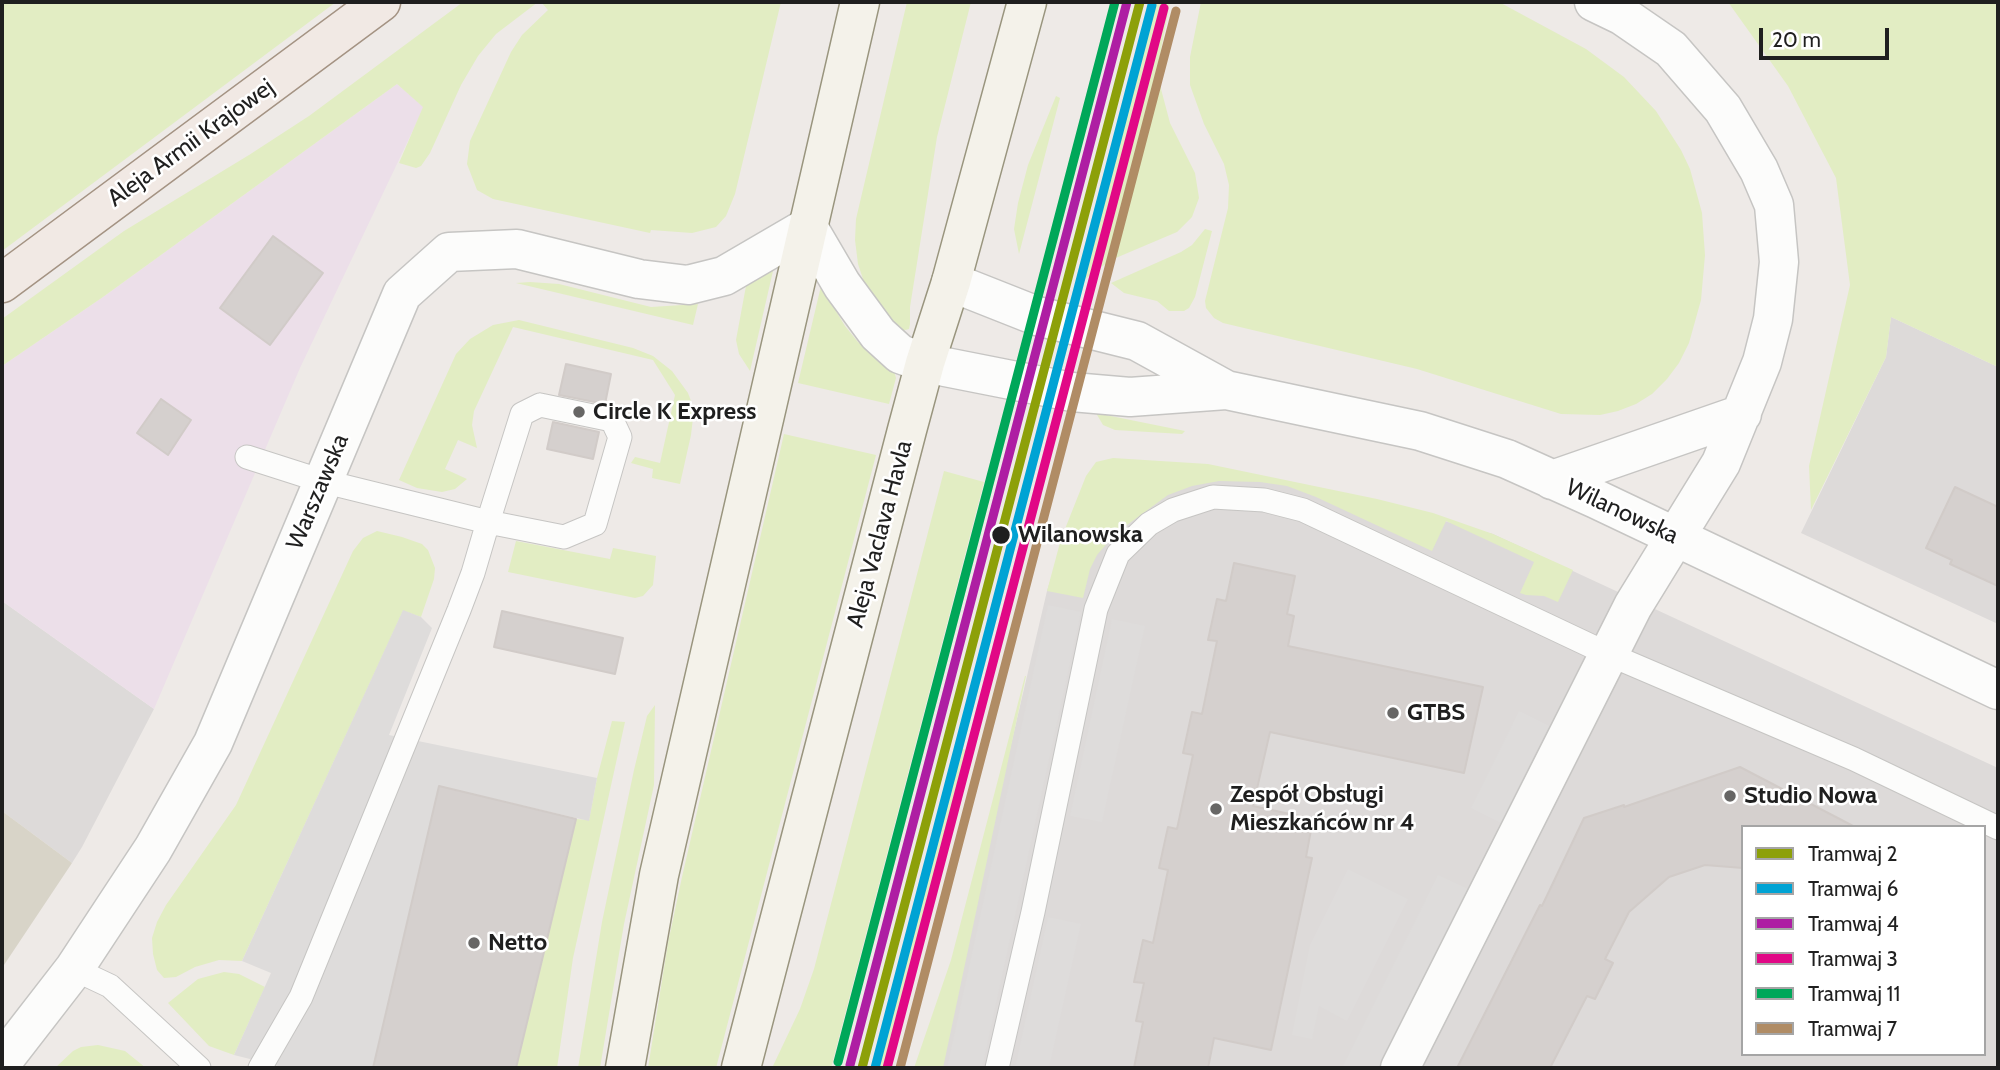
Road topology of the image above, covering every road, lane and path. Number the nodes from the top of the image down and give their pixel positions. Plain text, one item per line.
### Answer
1 (381, 2) edge
2 (860, 2) edge
3 (1027, 2) edge
4 (1594, 2) edge
5 (808, 227) junction
6 (951, 282) junction
7 (2, 283) edge
8 (925, 363) junction
9 (1226, 390) junction
10 (1742, 414) junction
11 (247, 457) dead end
12 (1552, 480) junction
13 (323, 481) junction
14 (488, 522) junction
15 (1675, 536) junction
16 (1608, 653) junction
17 (1998, 690) edge
18 (1998, 828) edge
19 (74, 969) junction
20 (2, 1062) edge
21 (199, 1068) edge
22 (260, 1068) edge
23 (625, 1068) edge
24 (741, 1068) edge
25 (997, 1068) edge
26 (1400, 1068) edge

1 - 7 main road, Aleja Armii Krajowej
2 - 5 main road
3 - 6 main road, Aleja Vaclava Havla
4 - 10 street
5 - 8 street, Wilanowska
5 - 13 street, Warszawska
5 - 23 main road
6 - 8 main road, Aleja Vaclava Havla
6 - 9 street, Wilanowska
8 - 9 street, Wilanowska
8 - 24 main road, Aleja Vaclava Havla
9 - 12 street, Wilanowska
10 - 12 street
10 - 15 street
11 - 13 lane
12 - 15 street, Wilanowska
13 - 14 lane
13 - 19 street, Warszawska
14 - 14 lane
14 - 22 lane
15 - 16 street
15 - 17 street, Wilanowska
16 - 18 lane
16 - 25 lane
16 - 26 street
19 - 20 street, Warszawska
19 - 21 lane

